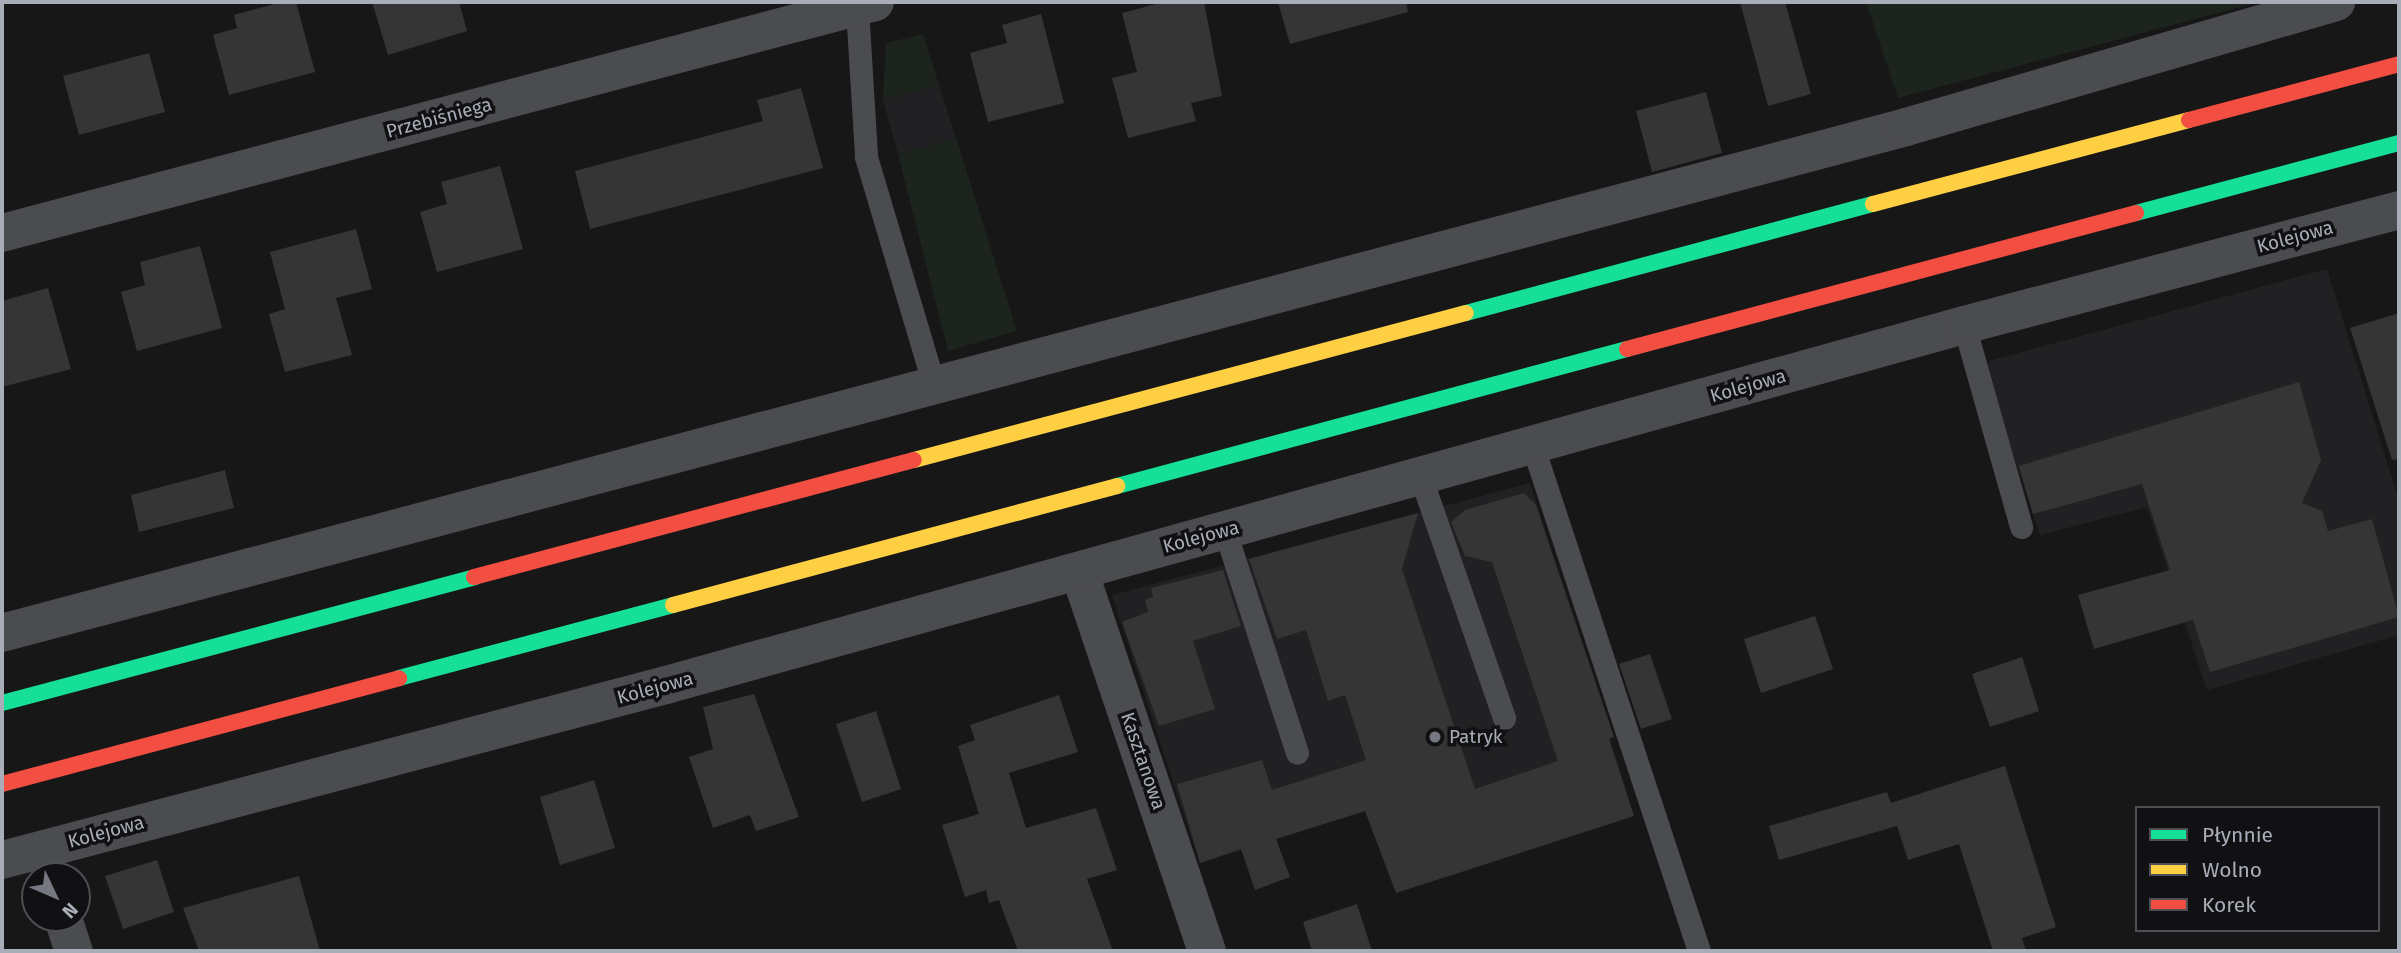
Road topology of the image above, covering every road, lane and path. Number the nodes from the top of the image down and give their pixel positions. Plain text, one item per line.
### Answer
1 (2336, 2) edge
2 (866, 5) edge
3 (2399, 64) edge
4 (2399, 143) edge
5 (2399, 210) edge
6 (2, 233) edge
7 (1965, 325) junction
8 (935, 389) junction
9 (1533, 447) junction
10 (1420, 478) junction
11 (2021, 527) dead end
12 (1225, 531) junction
13 (1079, 571) junction
14 (2, 633) edge
15 (2, 702) edge
16 (1504, 718) dead end
17 (1297, 753) dead end
18 (2, 784) edge
19 (2, 860) edge
20 (31, 862) edge
21 (49, 862) edge
22 (68, 932) edge
23 (74, 951) edge
24 (1207, 951) edge
25 (1699, 951) edge

1 - 8 street
2 - 6 street, Przebiśniega
2 - 8 lane
3 - 15 highway
4 - 18 highway
5 - 7 street, Kolejowa
7 - 9 street, Kolejowa
7 - 11 lane
8 - 14 street
9 - 10 street, Kolejowa
9 - 25 lane
10 - 12 street, Kolejowa
10 - 16 lane
12 - 13 street, Kolejowa
12 - 17 lane
13 - 21 street, Kolejowa
13 - 24 street, Kasztanowa
19 - 20 street, Kolejowa
22 - 23 street

